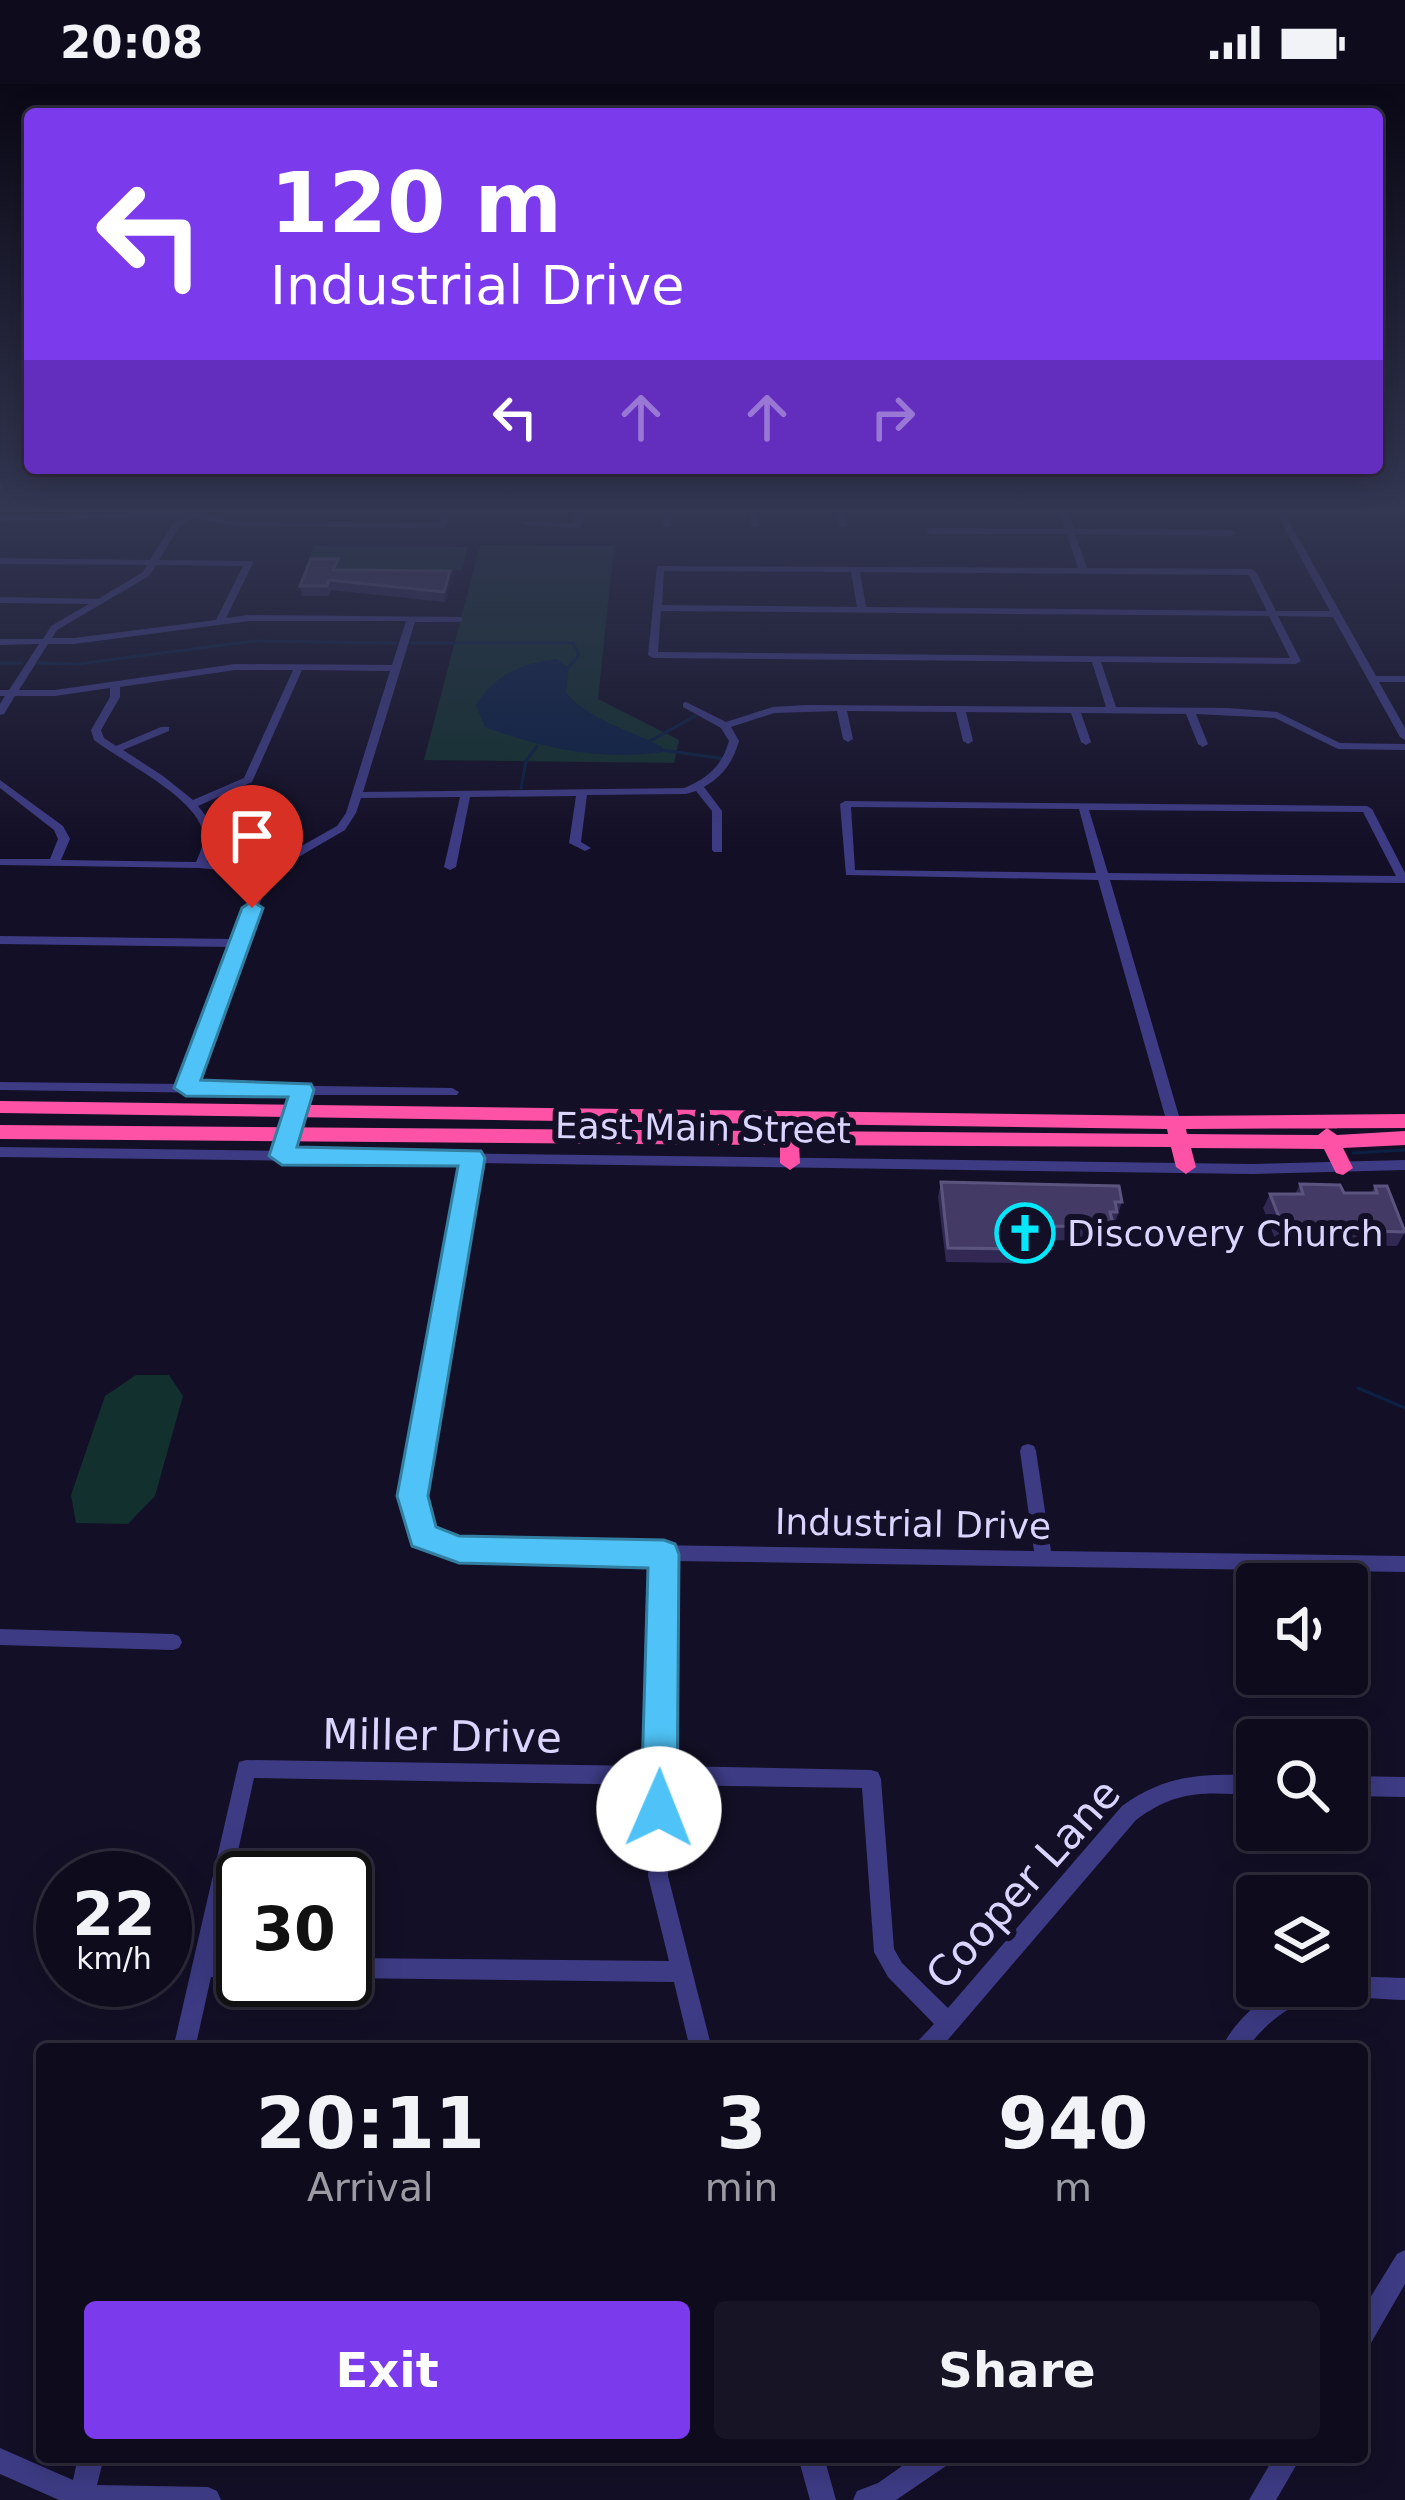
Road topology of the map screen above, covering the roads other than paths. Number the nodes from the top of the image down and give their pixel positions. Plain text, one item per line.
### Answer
1 (412, 619) edge
2 (67, 620) edge
3 (340, 620) edge
4 (447, 620) edge
5 (459, 620) dead end
6 (656, 620) edge
7 (1276, 620) edge
8 (1339, 620) edge
9 (220, 621) joint
10 (0, 642) edge
11 (44, 642) junction
12 (1095, 658) junction
13 (299, 667) junction
14 (397, 668) junction
15 (1372, 679) junction
16 (1405, 679) edge
17 (115, 685) junction
18 (6, 693) edge
19 (686, 705) dead end
20 (841, 708) junction
21 (960, 709) junction
22 (1075, 710) junction
23 (1112, 710) junction
24 (1190, 710) junction
25 (0, 712) edge
26 (725, 725) junction
27 (164, 729) dead end
28 (1405, 737) edge
29 (848, 739) dead end
30 (968, 741) dead end
31 (1086, 742) dead end
32 (1203, 744) dead end
33 (1405, 747) edge
34 (115, 750) junction
35 (0, 784) edge
36 (698, 786) junction
37 (466, 792) junction
38 (581, 793) junction
39 (357, 795) junction
40 (191, 805) junction
41 (1083, 806) junction
42 (1386, 844) junction
43 (1404, 845) edge
44 (585, 848) dead end
45 (718, 850) dead end
46 (0, 862) edge
47 (54, 863) junction
48 (200, 865) junction
49 (450, 867) dead end
50 (266, 871) junction
51 (1102, 876) junction
52 (0, 940) edge
53 (239, 943) junction
54 (0, 1086) edge
55 (186, 1088) junction
56 (302, 1090) junction
57 (452, 1092) dead end
58 (0, 1106) edge
59 (294, 1111) junction
60 (1405, 1120) edge
61 (789, 1128) junction
62 (1176, 1131) junction
63 (0, 1132) edge
64 (1326, 1133) junction
65 (287, 1135) junction
66 (1405, 1138) edge
67 (0, 1152) edge
68 (282, 1156) junction
69 (472, 1158) junction
70 (790, 1163) junction
71 (1405, 1165) edge
72 (1186, 1167) junction
73 (1342, 1168) junction
74 (1028, 1451) dead end
75 (664, 1554) junction
76 (1044, 1559) junction
77 (1405, 1564) edge
78 (0, 1637) edge
79 (173, 1642) dead end
80 (659, 1775) junction
81 (1236, 1785) edge
82 (1368, 1786) edge
83 (1405, 1787) edge
84 (203, 1966) junction
85 (216, 1966) edge
86 (372, 1968) edge
87 (682, 1972) junction
88 (1405, 1989) edge
89 (948, 2024) junction
90 (185, 2043) edge
91 (700, 2043) edge
92 (931, 2043) edge
93 (1236, 2043) edge
94 (1405, 2262) edge
95 (1368, 2324) edge
96 (0, 2461) edge
97 (90, 2463) edge
98 (813, 2463) edge
99 (928, 2463) edge
100 (1284, 2463) edge
101 (81, 2498) edge
102 (208, 2500) edge
103 (823, 2500) edge
104 (866, 2500) edge
105 (1262, 2500) edge

1 - 14 street
2 - 11 street
3 - 9 street
4 - 5 street
6 - 12 street
7 - 12 street
8 - 15 street
9 - 11 street
10 - 11 street
11 - 18 street
12 - 23 street
13 - 14 street
13 - 17 street
13 - 40 street
14 - 39 street
15 - 16 street
15 - 28 street
17 - 18 street
17 - 34 street
18 - 25 street
19 - 26 street
20 - 21 street
20 - 26 street
20 - 29 street
21 - 22 street
21 - 30 street
22 - 23 street
22 - 31 street
23 - 24 street
24 - 32 street
24 - 33 street
26 - 36 street
27 - 34 street
34 - 40 street
35 - 47 street
36 - 38 street
36 - 45 street
37 - 38 street
37 - 39 street
37 - 49 street
38 - 44 street
39 - 50 street
40 - 48 street
41 - 42 street
41 - 51 street
41 - 51 street
42 - 43 street
42 - 51 street
46 - 47 street
47 - 48 street
48 - 50 street
50 - 53 street
51 - 62 street
52 - 53 street
53 - 55 street
54 - 55 street
55 - 56 street
56 - 57 street
56 - 59 street
58 - 59 highway, East Main Street
59 - 61 highway, East Main Street
59 - 65 street
60 - 64 highway, East Main Street
61 - 62 highway, East Main Street
61 - 65 highway, East Main Street
61 - 70 highway
62 - 64 highway, East Main Street
62 - 72 highway
63 - 65 highway, East Main Street
64 - 66 highway, East Main Street
64 - 73 highway
65 - 68 street
67 - 68 street, East Main Street
68 - 69 street, East Main Street
69 - 70 street, East Main Street
69 - 75 street, Industrial Drive
70 - 72 street, East Main Street
71 - 73 street, East Main Street
72 - 73 street, East Main Street
74 - 76 street
75 - 76 street, Industrial Drive
75 - 80 street
76 - 77 street, Industrial Drive
78 - 79 street
80 - 84 street, Miller Drive
80 - 87 street
80 - 89 street, Miller Drive
81 - 89 street, Cooper Lane
82 - 83 street
84 - 85 street
84 - 90 street
86 - 87 street
87 - 91 street
88 - 93 street
89 - 92 street, Cooper Lane
94 - 95 street
96 - 101 street
97 - 101 street
98 - 103 street
99 - 104 street
100 - 105 street
101 - 102 street

